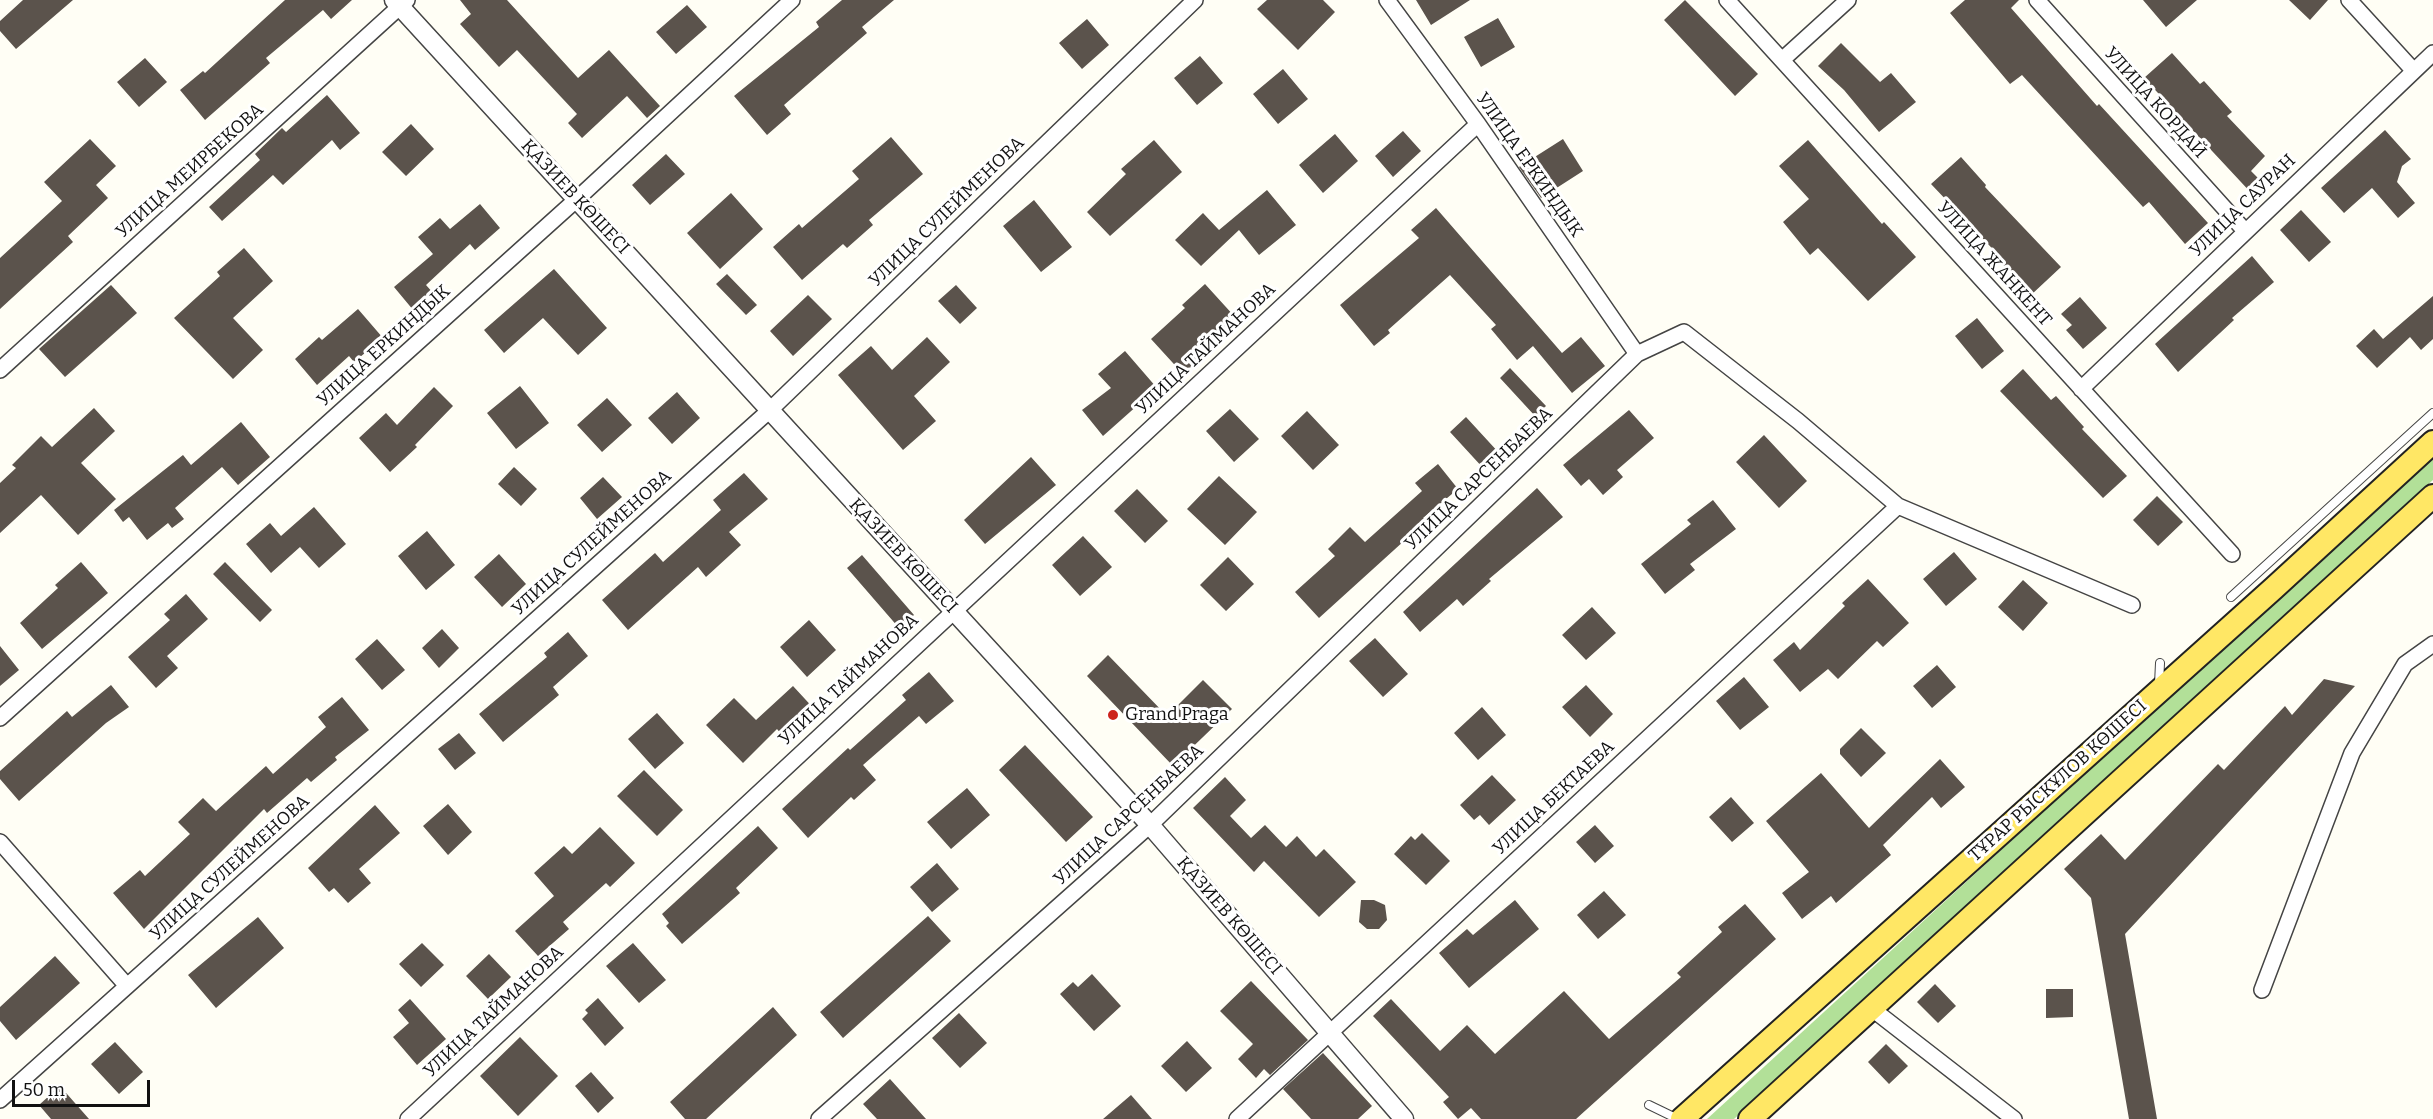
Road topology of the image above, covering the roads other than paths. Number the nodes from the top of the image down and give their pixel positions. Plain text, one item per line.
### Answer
1 (792, 0) edge
2 (1195, 0) edge
3 (1387, 0) edge
4 (1727, 0) edge
5 (1848, 0) edge
6 (2037, 0) edge
7 (2349, 0) edge
8 (400, 2) edge
9 (2433, 52) edge
10 (1782, 60) junction
11 (2413, 70) junction
12 (1478, 124) junction
13 (577, 199) junction
14 (2245, 231) junction
15 (1637, 354) junction
16 (0, 370) edge
17 (2081, 388) junction
18 (770, 410) junction
19 (2433, 413) edge
20 (2433, 442) edge
21 (2433, 496) edge
22 (1898, 506) junction
23 (2232, 554) dead end
24 (2230, 597) dead end
25 (2132, 605) dead end
26 (953, 610) junction
27 (2433, 645) edge
28 (2160, 663) dead end
29 (2159, 691) junction
30 (0, 718) edge
31 (1150, 825) junction
32 (0, 843) edge
33 (127, 986) junction
34 (2262, 990) dead end
35 (1871, 1008) junction
36 (1329, 1032) junction
37 (0, 1100) edge
38 (1649, 1105) dead end
39 (408, 1119) edge
40 (819, 1119) edge
41 (1237, 1119) edge
42 (1404, 1119) edge
43 (1680, 1119) edge
44 (1749, 1119) edge
45 (2014, 1119) edge

1 - 13 street, УЛИЦА ЕРКИНДЫК
2 - 18 street, УЛИЦА СУЛЕЙМЕНОВА
3 - 12 street, УЛИЦА ЕРКИНДЫК
4 - 10 street, УЛИЦА ЖАНКЕНТ
5 - 10 street
6 - 14 street, УЛИЦА КОРДАЙ
7 - 11 street
8 - 13 street, ҚАЗИЕВ КӨШЕСІ
8 - 16 street, УЛИЦА МЕИРБЕКОВА
9 - 11 street, УЛИЦА САУРАН
10 - 17 street, УЛИЦА ЖАНКЕНТ
11 - 14 street, УЛИЦА САУРАН
12 - 15 street, УЛИЦА ЕРКИНДЫК
12 - 26 street, УЛИЦА ТАЙМАНОВА
13 - 18 street, ҚАЗИЕВ КӨШЕСІ
13 - 30 street, УЛИЦА ЕРКИНДЫК
14 - 17 street, УЛИЦА САУРАН
15 - 22 street, УЛИЦА САРСЕНБАЕВА
15 - 31 street, УЛИЦА САРСЕНБАЕВА
17 - 23 street, УЛИЦА ЖАНКЕНТ
18 - 26 street, ҚАЗИЕВ КӨШЕСІ
18 - 33 street, УЛИЦА СУЛЕЙМЕНОВА
19 - 24 lane
20 - 29 main road, ТҰРАР РЫСКҰЛОВ КӨШЕСІ
21 - 35 main road
22 - 25 street
22 - 36 street, УЛИЦА БЕКТАЕВА
26 - 31 street, ҚАЗИЕВ КӨШЕСІ
26 - 39 street, УЛИЦА ТАЙМАНОВА
27 - 34 street
28 - 29 lane
29 - 43 main road, ТҰРАР РЫСКҰЛОВ КӨШЕСІ
31 - 36 street, ҚАЗИЕВ КӨШЕСІ
31 - 40 street, УЛИЦА САРСЕНБАЕВА
32 - 33 street
33 - 37 street, УЛИЦА СУЛЕЙМЕНОВА
35 - 44 main road
35 - 45 street
36 - 41 street, УЛИЦА БЕКТАЕВА
36 - 42 street, ҚАЗИЕВ КӨШЕСІ
38 - 43 lane

